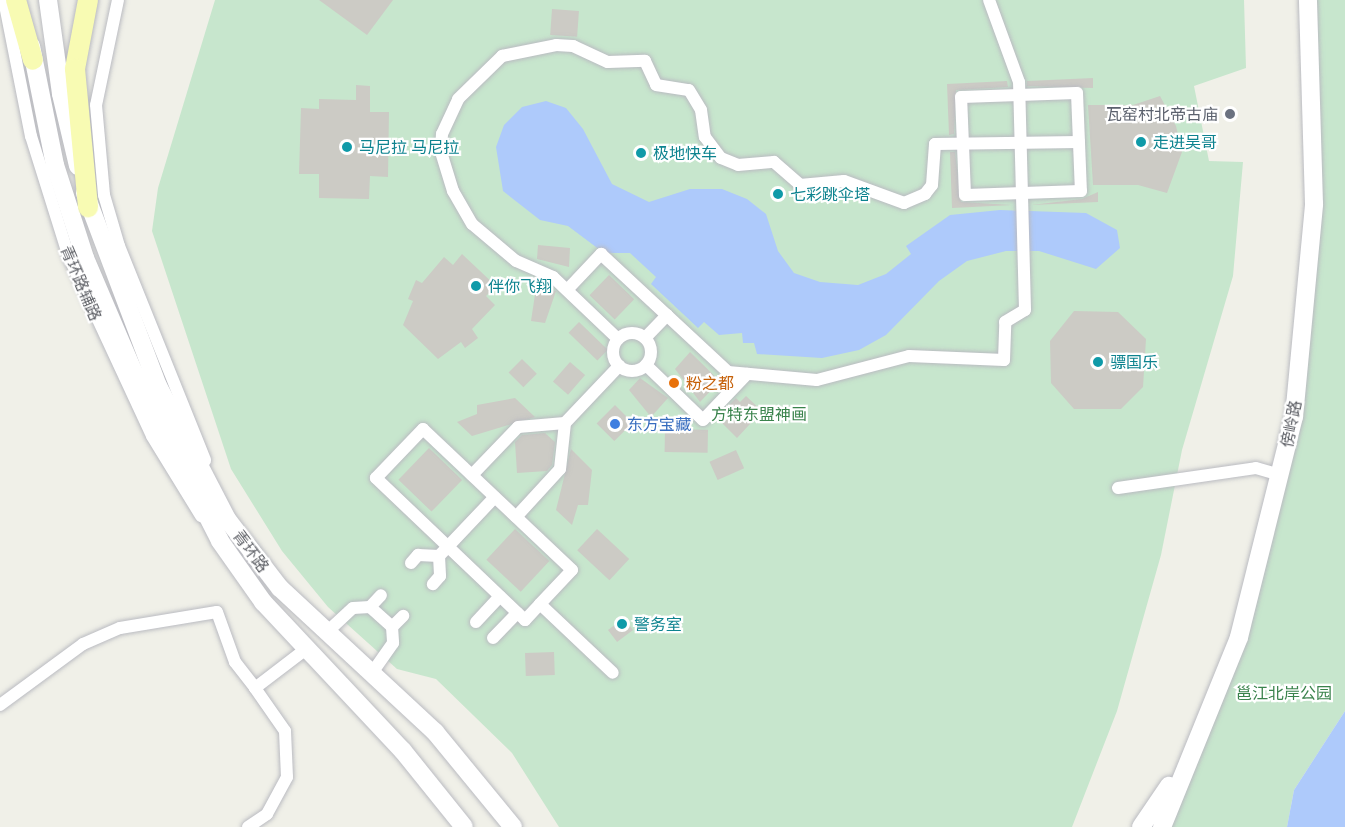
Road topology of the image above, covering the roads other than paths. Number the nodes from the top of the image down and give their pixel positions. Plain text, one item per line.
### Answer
1 (4, 0) edge
2 (16, 0) edge
3 (26, 0) edge
4 (48, 0) edge
5 (88, 0) edge
6 (118, 0) edge
7 (989, 0) edge
8 (1308, 0) edge
9 (33, 60) junction
10 (1020, 95) junction
11 (1079, 142) junction
12 (1022, 143) junction
13 (963, 144) junction
14 (1024, 193) junction
15 (78, 208) junction
16 (567, 290) junction
17 (667, 315) junction
18 (645, 338) junction
19 (618, 339) junction
20 (646, 365) junction
21 (619, 366) junction
22 (747, 374) junction
23 (565, 423) junction
24 (1281, 475) junction
25 (472, 476) junction
26 (1118, 488) dead end
27 (495, 497) junction
28 (215, 499) junction
29 (516, 517) junction
30 (220, 541) junction
31 (444, 551) junction
32 (411, 563) dead end
33 (433, 584) dead end
34 (381, 595) dead end
35 (500, 596) junction
36 (540, 604) junction
37 (370, 606) junction
38 (517, 613) junction
39 (403, 616) dead end
40 (476, 622) dead end
41 (392, 627) junction
42 (327, 632) junction
43 (493, 638) dead end
44 (306, 649) junction
45 (613, 673) dead end
46 (372, 674) junction
47 (255, 688) junction
48 (0, 705) edge
49 (1203, 731) junction
50 (248, 827) edge
51 (464, 827) edge
52 (513, 827) edge
53 (1141, 827) edge
54 (1162, 827) edge

1 - 30 street, 青环路辅路
2 - 9 main road
3 - 9 main road
4 - 15 main road
5 - 15 main road
6 - 28 street
7 - 10 street
8 - 24 main road, 傍岭路
9 - 15 main road
10 - 11 street
10 - 12 street
10 - 13 street
11 - 12 street
11 - 14 street
12 - 13 street
12 - 14 street
13 - 14 street
13 - 16 street
14 - 22 street
15 - 28 main road, 青环路
15 - 30 main road, 青环路
16 - 17 street
16 - 19 street
17 - 18 street
17 - 22 street
18 - 19 street
18 - 20 street
19 - 21 street
20 - 21 street
20 - 22 street
21 - 23 street
23 - 25 street
23 - 29 street
24 - 26 street
24 - 49 main road, 傍岭路
25 - 27 street
25 - 31 street
27 - 29 street
27 - 31 street
28 - 42 main road, 青环路
29 - 36 street
30 - 44 main road, 青环路
31 - 32 street
31 - 33 street
31 - 35 street
34 - 37 street
35 - 38 street
35 - 40 street
36 - 38 street
36 - 45 street
37 - 41 street
37 - 42 street
38 - 43 street
39 - 41 street
41 - 46 street
42 - 46 main road, 青环路
44 - 47 street
44 - 51 main road, 青环路
46 - 52 main road, 青环路
47 - 48 street
47 - 50 street
49 - 53 main road
49 - 54 main road, 傍岭路

